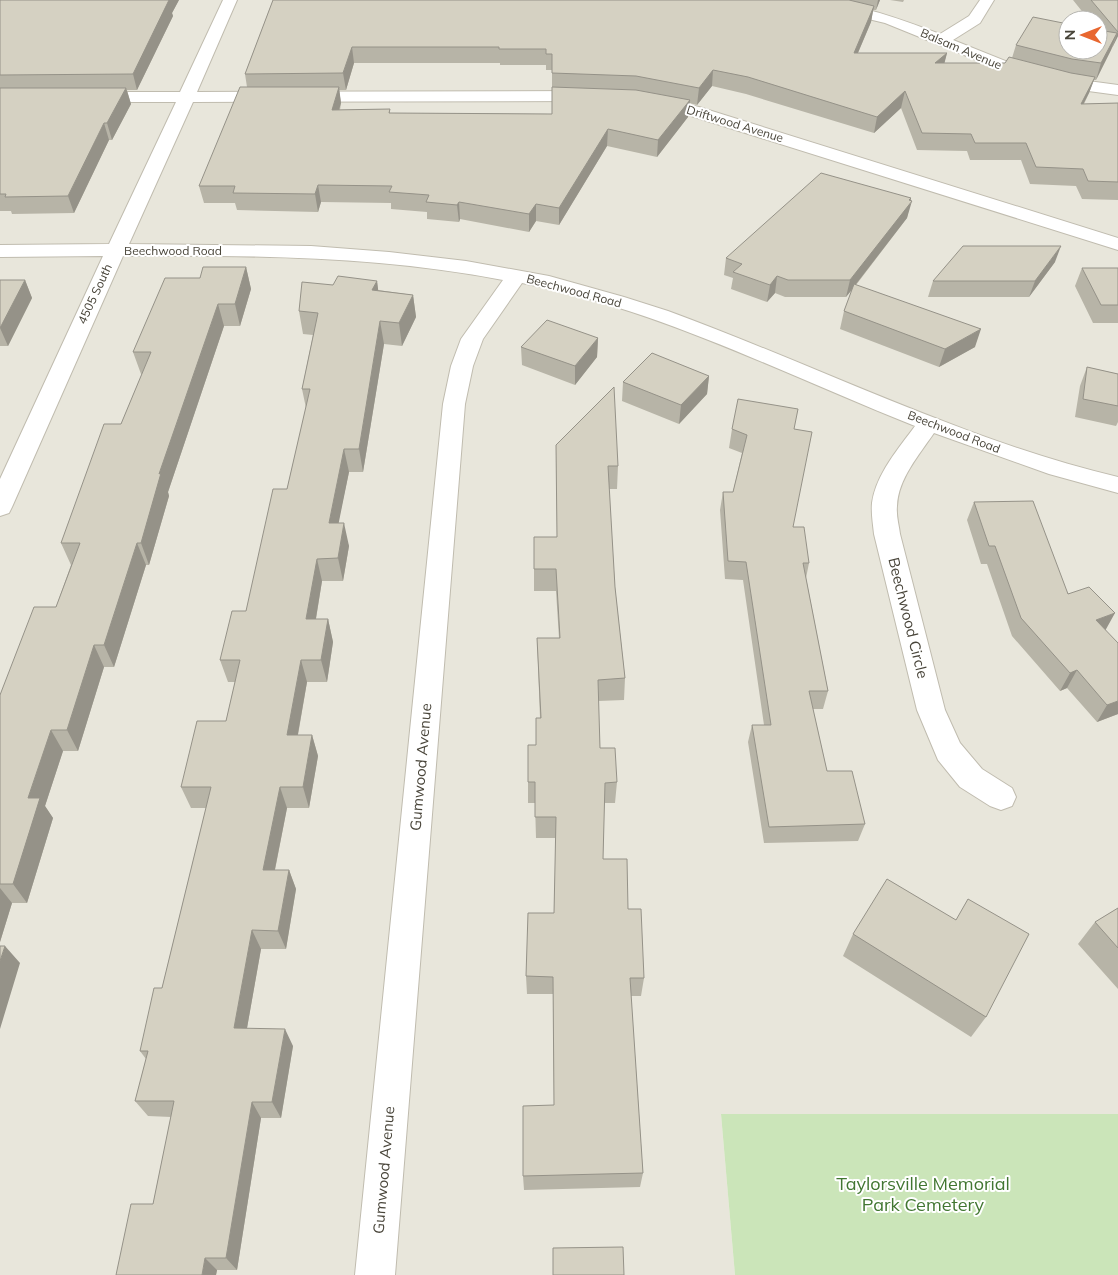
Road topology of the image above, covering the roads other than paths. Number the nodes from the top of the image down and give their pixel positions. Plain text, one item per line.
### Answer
1 (230, 0) edge
2 (807, 0) edge
3 (987, 0) edge
4 (940, 40) junction
5 (1118, 90) edge
6 (79, 97) edge
7 (186, 97) junction
8 (601, 97) edge
9 (636, 99) edge
10 (1118, 244) edge
11 (0, 251) edge
12 (115, 251) junction
13 (517, 275) junction
14 (929, 423) junction
15 (1118, 485) edge
16 (0, 507) edge
17 (1001, 797) dead end
18 (375, 1275) edge

1 - 7 street, 4505 South
2 - 4 street, Balsam Avenue
3 - 4 street
4 - 5 street, Balsam Avenue
6 - 7 street
7 - 8 street
7 - 12 street, 4505 South
9 - 10 street, Driftwood Avenue
11 - 12 street, Beechwood Road
12 - 13 street, Beechwood Road
12 - 16 street, 4505 South
13 - 14 street, Beechwood Road
13 - 18 street, Gumwood Avenue
14 - 15 street, Beechwood Road
14 - 17 street, Beechwood Circle

